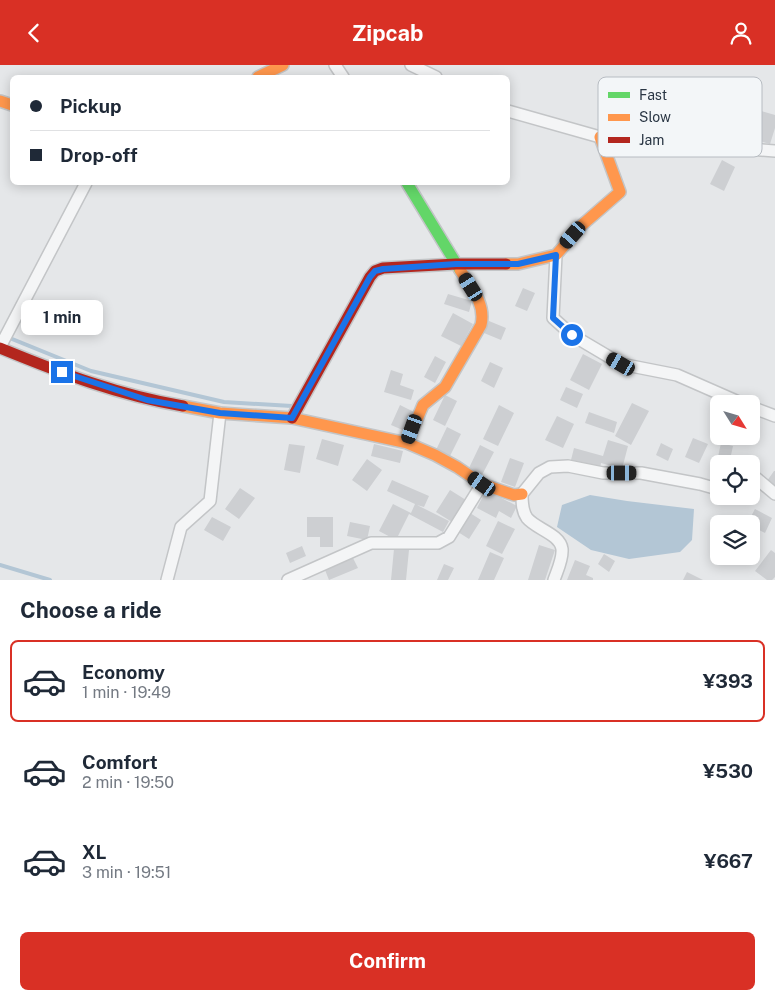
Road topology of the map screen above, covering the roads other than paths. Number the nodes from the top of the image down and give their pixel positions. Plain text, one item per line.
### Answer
1 (283, 65) edge
2 (411, 65) edge
3 (262, 75) edge
4 (432, 75) edge
5 (510, 112) edge
6 (598, 136) edge
7 (762, 150) edge
8 (775, 151) edge
9 (607, 157) edge
10 (85, 185) edge
11 (408, 185) edge
12 (556, 255) junction
13 (456, 264) junction
14 (0, 347) edge
15 (723, 395) edge
16 (760, 410) edge
17 (220, 413) junction
18 (775, 416) edge
19 (292, 418) junction
20 (407, 443) junction
21 (760, 481) edge
22 (482, 484) junction
23 (710, 488) edge
24 (775, 494) edge
25 (522, 495) junction
26 (167, 580) edge
27 (288, 580) edge
28 (554, 580) edge

1 - 3 street
2 - 4 street
5 - 6 street
7 - 8 street
9 - 12 street
10 - 14 street
11 - 13 street
12 - 13 street
12 - 15 street
13 - 19 street
13 - 20 street
14 - 17 street
16 - 18 street
17 - 19 street
17 - 26 street
19 - 20 street
20 - 22 street
21 - 24 street
22 - 25 street
22 - 27 street
23 - 25 street
25 - 28 street

